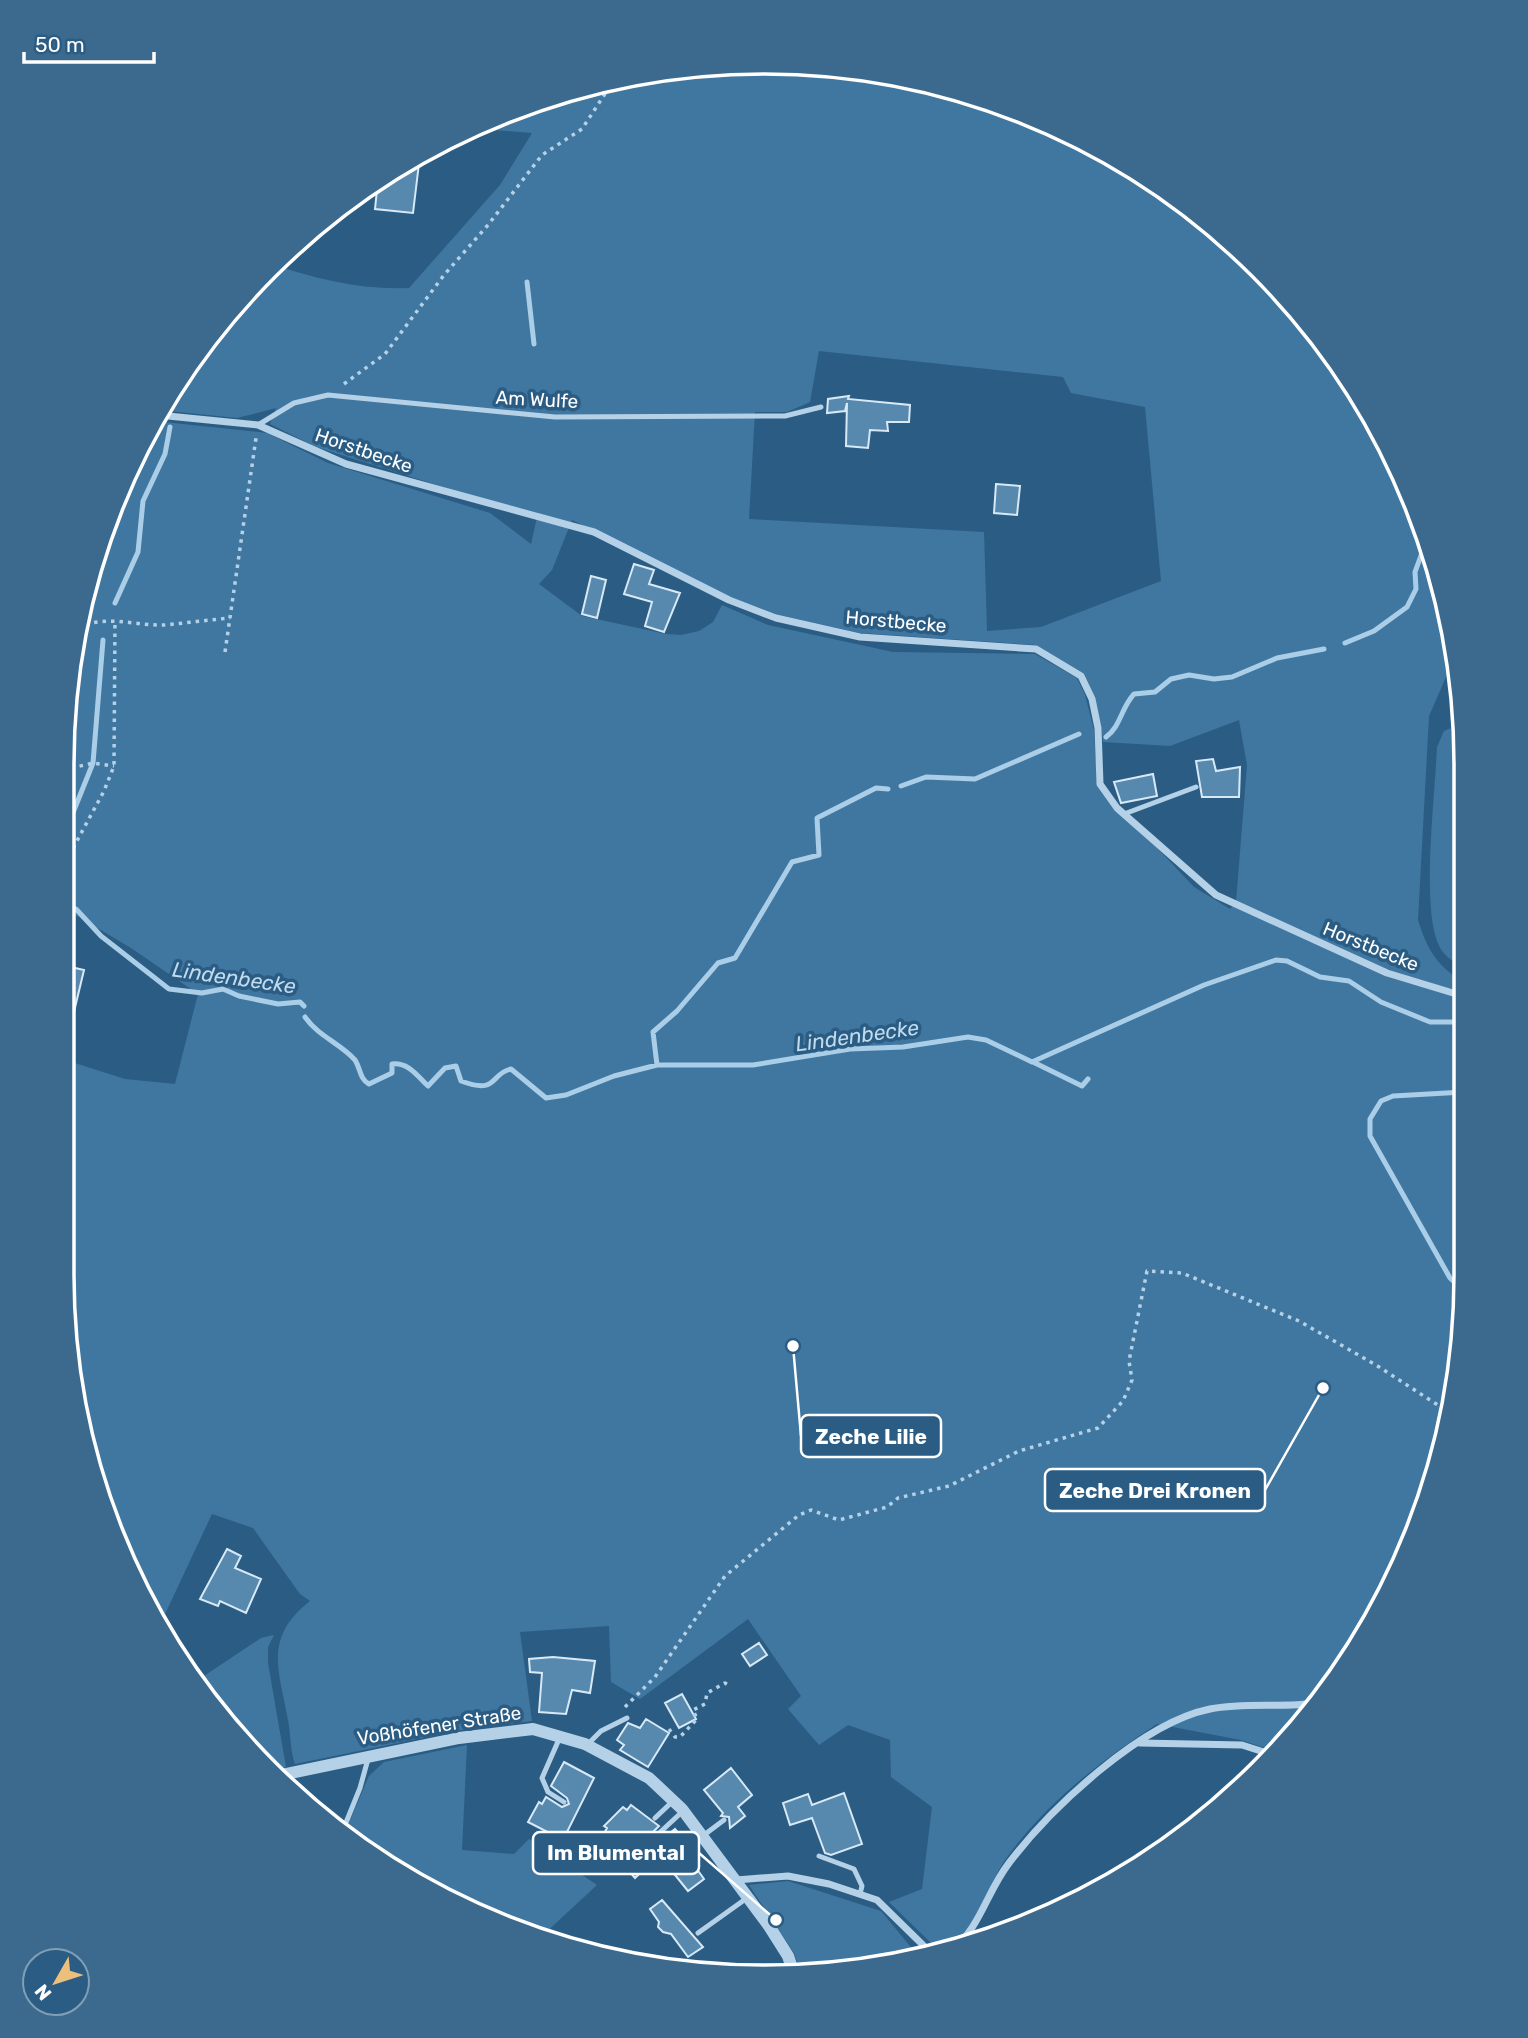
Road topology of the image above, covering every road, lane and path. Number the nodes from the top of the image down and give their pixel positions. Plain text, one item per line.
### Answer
1 (606, 92) edge
2 (328, 395) junction
3 (821, 407) dead end
4 (168, 416) edge
5 (258, 425) junction
6 (230, 618) junction
7 (115, 620) junction
8 (88, 623) edge
9 (225, 652) dead end
10 (114, 766) junction
11 (74, 767) edge
12 (1196, 787) dead end
13 (1124, 814) junction
14 (74, 846) edge
15 (1454, 993) edge
16 (1441, 1407) edge
17 (731, 1687) dead end
18 (1304, 1704) edge
19 (621, 1711) dead end
20 (627, 1718) dead end
21 (669, 1730) dead end
22 (560, 1737) junction
23 (1139, 1743) junction
24 (587, 1745) junction
25 (1262, 1751) edge
26 (368, 1756) junction
27 (288, 1773) edge
28 (673, 1801) junction
29 (564, 1802) dead end
30 (683, 1811) junction
31 (655, 1818) dead end
32 (724, 1820) dead end
33 (346, 1823) edge
34 (703, 1836) junction
35 (642, 1849) dead end
36 (819, 1856) dead end
37 (737, 1880) junction
38 (860, 1894) junction
39 (748, 1897) junction
40 (971, 1932) edge
41 (698, 1933) dead end
42 (923, 1945) edge
43 (791, 1964) edge

1 - 2 path
2 - 3 lane, Am Wulfe
2 - 5 lane, Am Wulfe
4 - 5 street, Horstbecke
5 - 6 path
5 - 13 street, Horstbecke
6 - 7 path
6 - 9 path
7 - 8 path
7 - 10 path
10 - 11 path
10 - 14 path
12 - 13 lane
13 - 15 street, Horstbecke
16 - 19 path
17 - 21 path
18 - 23 street
20 - 24 lane
22 - 24 street, Voßhöfener Straße
22 - 26 street, Voßhöfener Straße
22 - 29 lane
23 - 25 street
23 - 40 street
24 - 28 street, Voßhöfener Straße
26 - 27 street, Voßhöfener Straße
26 - 33 lane
28 - 30 street, Voßhöfener Straße
28 - 31 lane
30 - 34 street, Voßhöfener Straße
30 - 35 lane
32 - 34 lane
34 - 37 street, Voßhöfener Straße
36 - 38 lane
37 - 38 street
37 - 39 street, Voßhöfener Straße
38 - 42 street
39 - 41 lane
39 - 43 street, Voßhöfener Straße

